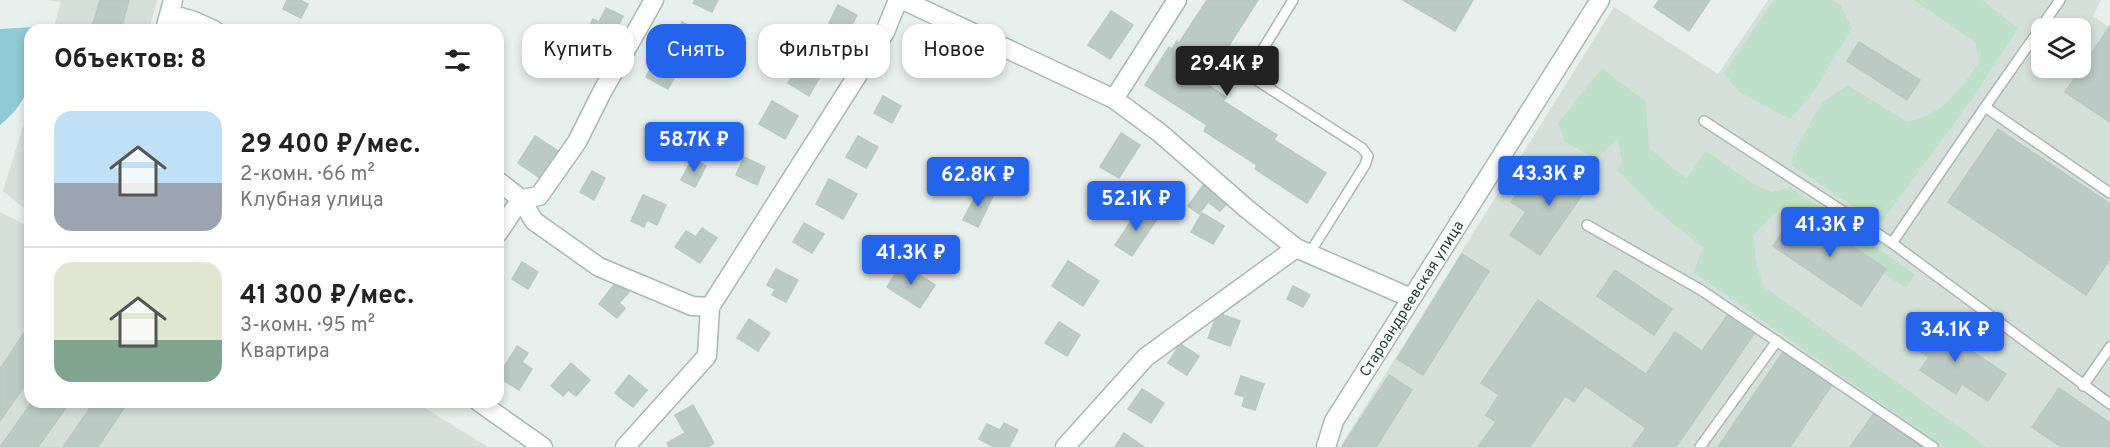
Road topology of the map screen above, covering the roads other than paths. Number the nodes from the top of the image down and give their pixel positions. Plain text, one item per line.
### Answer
1 (654, 0) edge
2 (897, 0) edge
3 (903, 0) edge
4 (1177, 0) edge
5 (1293, 0) edge
6 (1600, 0) edge
7 (2060, 0) edge
8 (169, 14) edge
9 (201, 24) edge
10 (1114, 99) junction
11 (1985, 107) junction
12 (1704, 121) dead end
13 (504, 186) edge
14 (2110, 193) edge
15 (521, 199) junction
16 (504, 224) edge
17 (1587, 225) dead end
18 (1892, 243) junction
19 (1303, 251) junction
20 (1411, 298) junction
21 (710, 307) junction
22 (1777, 341) junction
23 (2110, 347) edge
24 (2083, 386) junction
25 (2110, 404) edge
26 (488, 408) edge
27 (543, 447) edge
28 (625, 447) edge
29 (1065, 447) edge
30 (1326, 447) edge
31 (1700, 447) edge
32 (1933, 447) edge

1 - 15 street
2 - 21 street
3 - 10 street
4 - 10 street
5 - 19 lane
6 - 20 street, Староандреевская улица
7 - 11 lane
8 - 9 street
10 - 19 street
11 - 14 lane
11 - 18 lane
12 - 18 lane
13 - 15 street
15 - 16 street
15 - 21 street
17 - 22 lane
18 - 24 lane
19 - 20 street
19 - 29 street
20 - 30 street, Староандреевская улица
21 - 28 street
22 - 31 lane
22 - 32 lane
23 - 24 lane
24 - 25 lane
26 - 27 street

